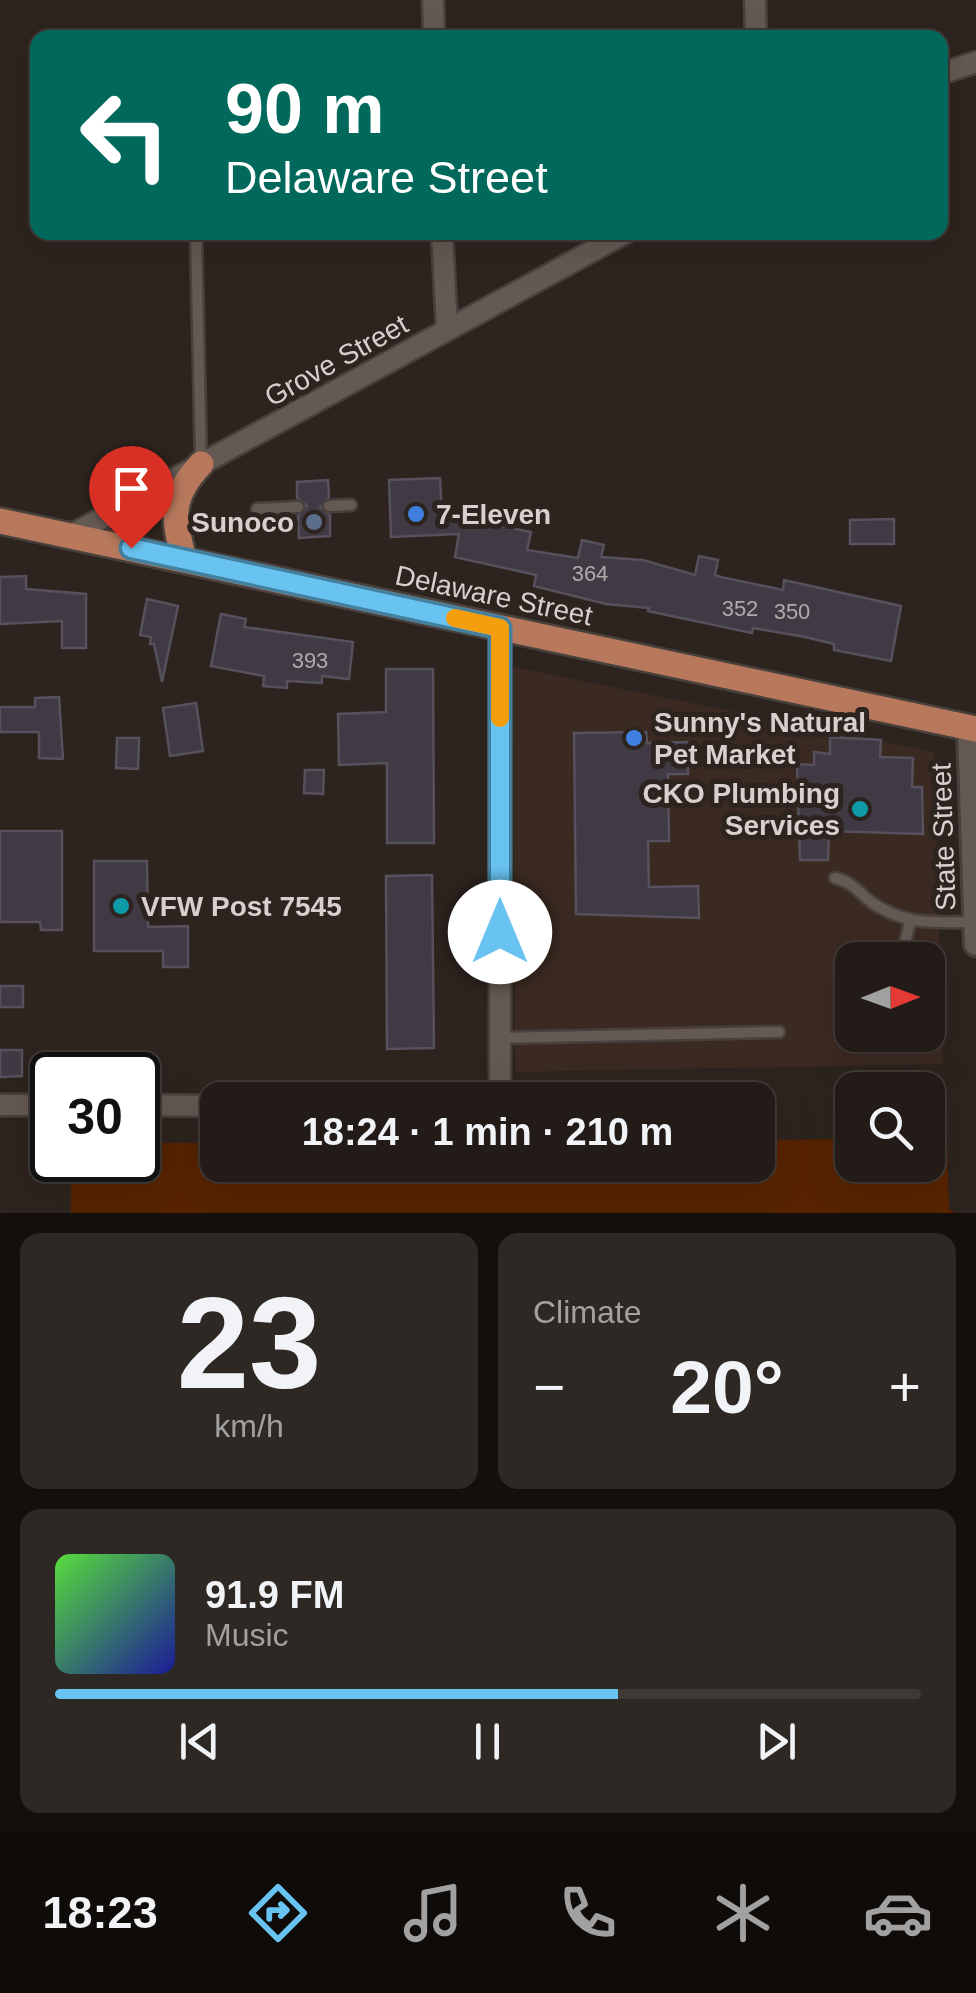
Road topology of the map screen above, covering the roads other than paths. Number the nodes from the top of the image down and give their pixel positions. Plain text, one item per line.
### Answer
1 (432, 0) edge
2 (755, 0) edge
3 (434, 30) edge
4 (756, 30) edge
5 (976, 62) edge
6 (948, 71) edge
7 (196, 240) edge
8 (442, 240) edge
9 (611, 240) edge
10 (447, 330) junction
11 (200, 464) junction
12 (351, 505) dead end
13 (329, 506) dead end
14 (298, 507) dead end
15 (257, 509) dead end
16 (0, 520) edge
17 (71, 535) junction
18 (184, 559) junction
19 (500, 628) junction
20 (973, 728) edge
21 (835, 878) dead end
22 (910, 922) junction
23 (975, 922) edge
24 (905, 942) edge
25 (976, 944) edge
26 (779, 1032) dead end
27 (500, 1038) junction
28 (500, 1082) edge
29 (0, 1106) edge
30 (30, 1106) edge
31 (160, 1106) edge
32 (200, 1106) edge

1 - 3 street
2 - 4 street
5 - 6 street
7 - 11 lane
8 - 10 street
9 - 10 street, Grove Street
10 - 11 street, Grove Street
11 - 17 street, Grove Street
11 - 18 main road
12 - 13 lane
14 - 15 lane
16 - 17 main road, Delaware Street
17 - 18 main road, Delaware Street
18 - 19 main road, Delaware Street
19 - 20 main road, Delaware Street
19 - 27 street
20 - 23 street, State Street
21 - 22 lane
22 - 23 lane
22 - 24 lane
23 - 25 street, State Street
26 - 27 lane
27 - 28 street
29 - 30 street
31 - 32 street

